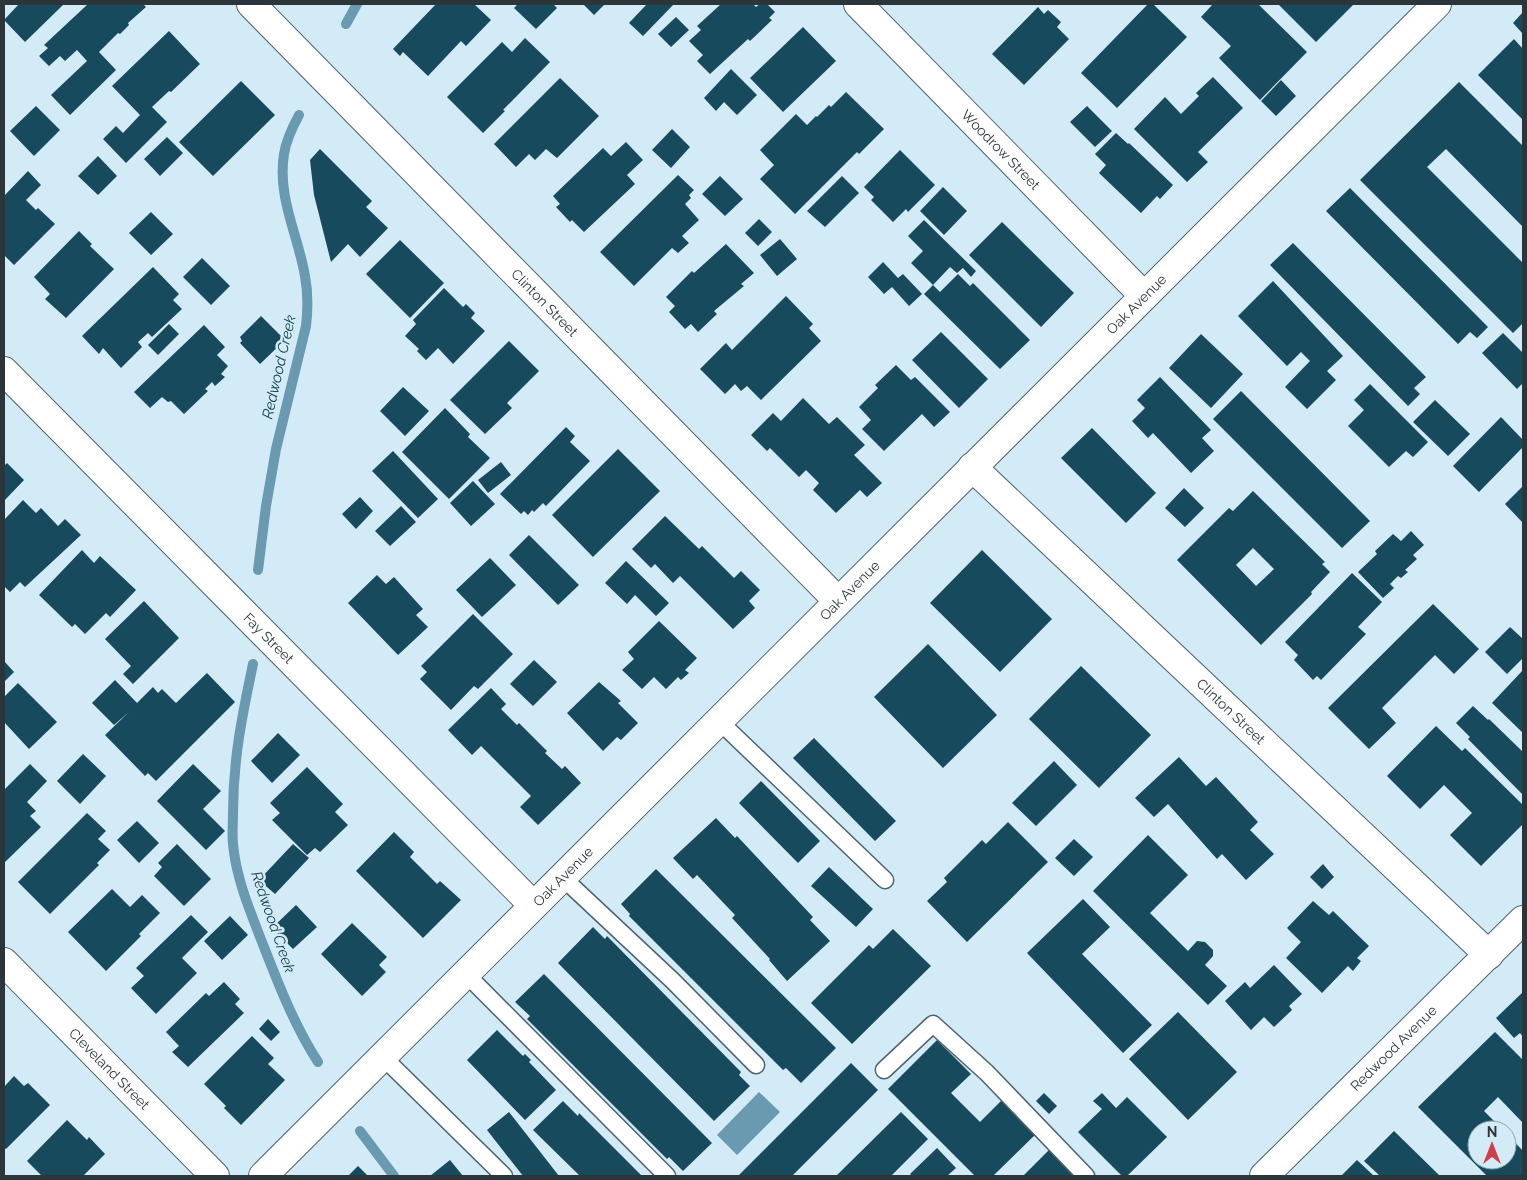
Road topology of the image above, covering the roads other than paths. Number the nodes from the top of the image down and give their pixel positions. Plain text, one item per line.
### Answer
1 (251, 4) edge
2 (858, 4) edge
3 (1433, 5) edge
4 (1144, 296) junction
5 (4, 371) edge
6 (972, 467) junction
7 (838, 601) junction
8 (719, 721) junction
9 (562, 877) junction
10 (885, 880) dead end
11 (534, 905) junction
12 (1523, 920) edge
13 (1489, 955) junction
14 (4, 962) edge
15 (466, 974) junction
16 (383, 1057) junction
17 (756, 1065) dead end
18 (884, 1070) dead end
19 (215, 1176) edge
20 (263, 1176) edge
21 (504, 1176) edge
22 (667, 1176) edge
23 (1086, 1176) edge
24 (1264, 1176) edge

1 - 7 street, Clinton Street
2 - 4 street, Woodrow Street
3 - 4 street, Oak Avenue
4 - 6 street, Oak Avenue
5 - 11 street, Fay Street
6 - 7 street, Oak Avenue
6 - 13 street, Clinton Street
7 - 8 street, Oak Avenue
8 - 9 street, Oak Avenue
8 - 10 lane
9 - 11 street, Oak Avenue
9 - 17 lane
11 - 15 street, Oak Avenue
12 - 13 street, Redwood Avenue
13 - 24 street, Redwood Avenue
14 - 19 street, Cleveland Street
15 - 16 street, Oak Avenue
15 - 22 lane
16 - 20 street, Oak Avenue
16 - 21 lane
18 - 23 lane

